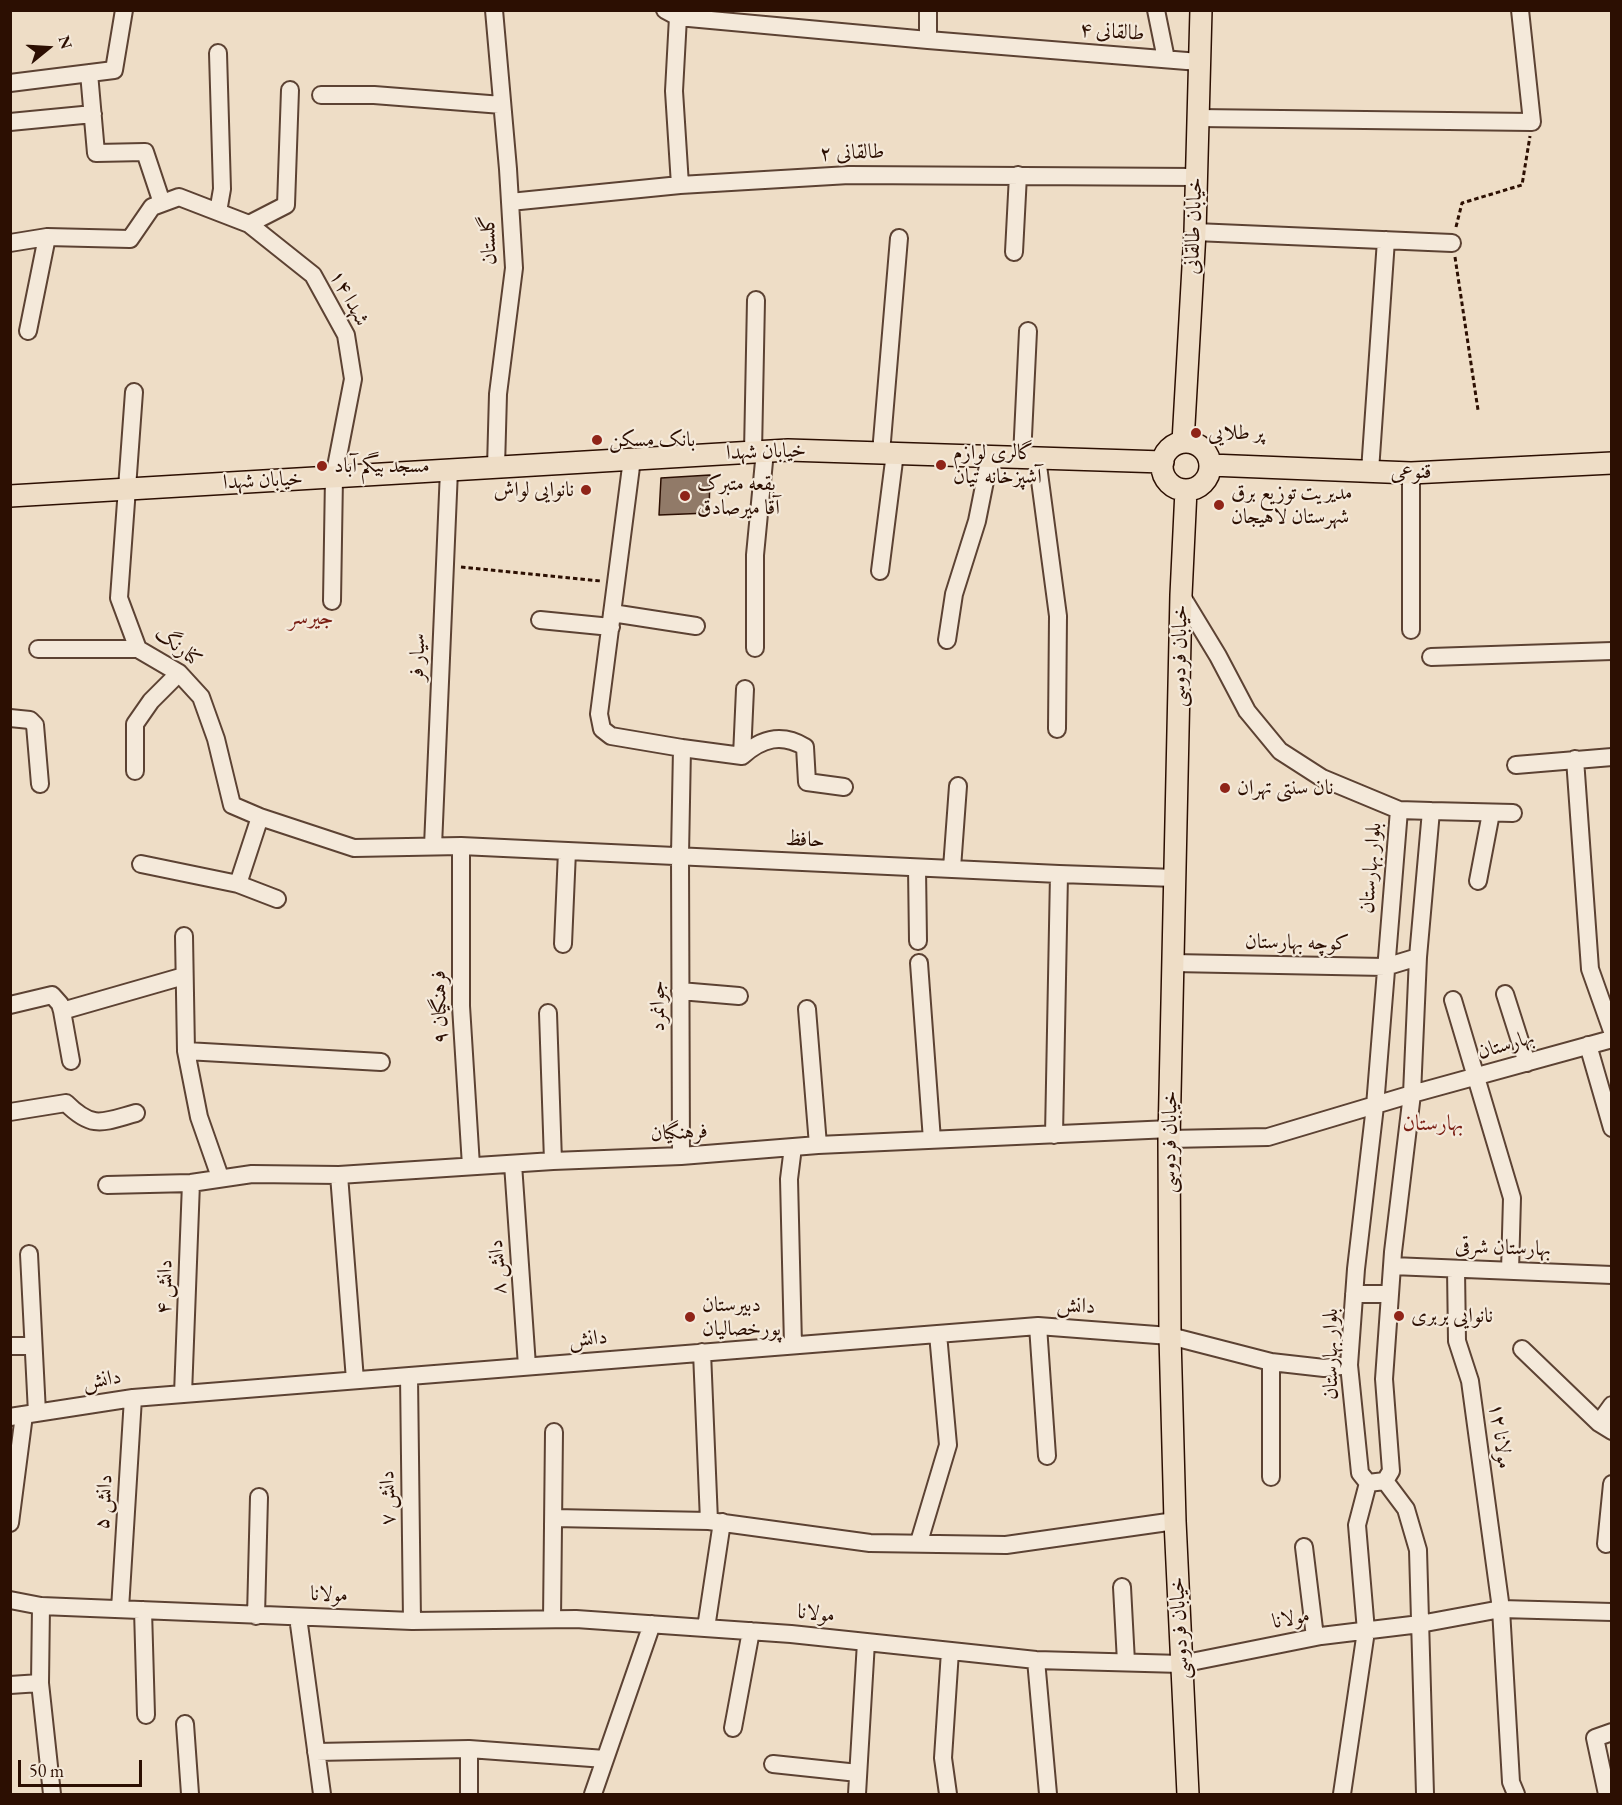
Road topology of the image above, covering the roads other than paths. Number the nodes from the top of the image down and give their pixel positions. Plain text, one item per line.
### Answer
1 (124, 10) edge
2 (494, 10) edge
3 (928, 10) edge
4 (1156, 10) edge
5 (1201, 10) edge
6 (1520, 10) edge
7 (675, 13) edge
8 (928, 40) junction
9 (218, 53) dead end
10 (1166, 59) junction
11 (1199, 62) junction
12 (89, 73) junction
13 (10, 83) edge
14 (290, 90) dead end
15 (321, 95) dead end
16 (502, 105) junction
17 (93, 114) junction
18 (1198, 118) junction
19 (10, 122) edge
20 (1018, 175) junction
21 (1196, 177) junction
22 (680, 185) junction
23 (510, 202) junction
24 (162, 203) junction
25 (218, 212) junction
26 (249, 224) junction
27 (1195, 232) junction
28 (47, 237) junction
29 (899, 238) dead end
30 (1386, 240) junction
31 (10, 243) edge
32 (1452, 243) road end
33 (1014, 252) dead end
34 (756, 300) dead end
35 (1028, 331) dead end
36 (28, 332) dead end
37 (134, 392) dead end
38 (1183, 442) junction
39 (759, 451) junction
40 (888, 453) junction
41 (990, 456) junction
42 (1030, 458) junction
43 (632, 459) junction
44 (1162, 462) junction
45 (1611, 463) edge
46 (1210, 465) junction
47 (496, 467) junction
48 (449, 470) junction
49 (1371, 471) junction
50 (1411, 473) junction
51 (334, 477) junction
52 (126, 489) junction
53 (1186, 490) junction
54 (10, 496) edge
55 (880, 571) dead end
56 (1181, 595) junction
57 (332, 601) dead end
58 (540, 620) dead end
59 (611, 620) junction
60 (696, 626) dead end
61 (1411, 630) dead end
62 (947, 640) dead end
63 (755, 648) dead end
64 (38, 649) dead end
65 (138, 649) junction
66 (1611, 651) edge
67 (1431, 657) dead end
68 (179, 673) junction
69 (745, 689) dead end
70 (10, 718) edge
71 (1057, 729) dead end
72 (682, 748) junction
73 (742, 756) junction
74 (1611, 757) edge
75 (1575, 759) junction
76 (1516, 765) dead end
77 (135, 771) dead end
78 (40, 784) dead end
79 (958, 786) dead end
80 (844, 787) dead end
81 (1399, 810) junction
82 (1431, 811) junction
83 (1491, 813) junction
84 (1513, 813) dead end
85 (260, 817) junction
86 (433, 846) junction
87 (460, 846) junction
88 (567, 851) junction
89 (680, 855) junction
90 (141, 864) dead end
91 (917, 868) junction
92 (952, 868) junction
93 (1059, 874) junction
94 (1175, 878) junction
95 (1478, 881) dead end
96 (238, 884) junction
97 (277, 899) dead end
98 (184, 936) dead end
99 (918, 941) dead end
100 (563, 944) dead end
101 (1418, 957) junction
102 (919, 963) dead end
103 (1173, 963) junction
104 (1385, 967) junction
105 (184, 976) junction
106 (680, 991) junction
107 (1505, 994) dead end
108 (739, 996) dead end
109 (1453, 1000) dead end
110 (10, 1005) edge
111 (807, 1009) dead end
112 (62, 1011) junction
113 (548, 1013) dead end
114 (1611, 1031) edge
115 (1611, 1039) edge
116 (1588, 1045) junction
117 (186, 1051) junction
118 (70, 1061) dead end
119 (381, 1062) dead end
120 (1527, 1063) junction
121 (1477, 1077) junction
122 (1412, 1094) junction
123 (1375, 1106) junction
124 (10, 1112) edge
125 (136, 1113) dead end
126 (1611, 1128) edge
127 (1170, 1134) junction
128 (1054, 1135) junction
129 (932, 1140) junction
130 (818, 1145) junction
131 (793, 1147) junction
132 (681, 1156) junction
133 (553, 1161) junction
134 (513, 1164) junction
135 (471, 1166) junction
136 (339, 1175) junction
137 (220, 1177) junction
138 (191, 1182) junction
139 (107, 1185) dead end
140 (28, 1254) dead end
141 (1392, 1266) junction
142 (1456, 1269) junction
143 (1510, 1271) junction
144 (1611, 1275) edge
145 (1354, 1294) junction
146 (1390, 1294) junction
147 (1038, 1326) junction
148 (938, 1334) junction
149 (1170, 1336) junction
150 (793, 1345) junction
151 (10, 1346) edge
152 (33, 1346) junction
153 (1522, 1349) dead end
154 (702, 1352) junction
155 (1271, 1362) junction
156 (1349, 1365) junction
157 (527, 1366) junction
158 (409, 1376) junction
159 (356, 1380) junction
160 (183, 1394) junction
161 (133, 1398) junction
162 (1611, 1405) edge
163 (24, 1415) edge
164 (1605, 1427) edge
165 (554, 1432) dead end
166 (1047, 1456) dead end
167 (1271, 1477) dead end
168 (1376, 1482) junction
169 (1611, 1484) edge
170 (259, 1497) dead end
171 (554, 1518) junction
172 (716, 1521) junction
173 (1175, 1521) junction
174 (10, 1523) edge
175 (919, 1542) junction
176 (1605, 1545) dead end
177 (1304, 1547) dead end
178 (1122, 1587) dead end
179 (10, 1600) edge
180 (41, 1606) junction
181 (120, 1609) junction
182 (143, 1610) junction
183 (1501, 1610) junction
184 (1611, 1612) edge
185 (256, 1616) junction
186 (298, 1617) junction
187 (552, 1619) junction
188 (412, 1621) junction
189 (652, 1624) junction
190 (1420, 1624) junction
191 (706, 1628) junction
192 (751, 1631) junction
193 (1366, 1631) junction
194 (1315, 1637) junction
195 (866, 1642) junction
196 (950, 1651) junction
197 (1036, 1660) junction
198 (1126, 1662) junction
199 (1181, 1664) junction
200 (40, 1683) junction
201 (10, 1685) edge
202 (146, 1715) dead end
203 (185, 1724) dead end
204 (733, 1728) dead end
205 (1611, 1732) edge
206 (469, 1749) junction
207 (316, 1752) junction
208 (605, 1759) junction
209 (772, 1764) dead end
210 (858, 1773) junction
211 (52, 1794) edge
212 (190, 1794) edge
213 (322, 1794) edge
214 (470, 1794) edge
215 (593, 1794) edge
216 (857, 1794) edge
217 (948, 1794) edge
218 (1048, 1794) edge
219 (1188, 1794) edge
220 (1342, 1794) edge
221 (1425, 1794) edge
222 (1516, 1794) edge
223 (1607, 1794) edge

1 - 12 street
2 - 16 street, گلستان
3 - 8 street
4 - 10 street
5 - 11 main road, خیابان طالقانی
6 - 18 street
7 - 8 street, طالقانی ۴
7 - 22 street
8 - 10 street, طالقانی ۴
9 - 25 street
10 - 11 street, طالقانی ۴
11 - 18 main road, خیابان طالقانی
12 - 13 street
12 - 17 street
14 - 26 street
15 - 16 street
16 - 23 street, گلستان
17 - 19 street
17 - 24 street
18 - 21 main road, خیابان طالقانی
20 - 21 street, طالقانی ۲
20 - 22 street, طالقانی ۲
20 - 33 street
21 - 27 main road, خیابان طالقانی
22 - 23 street, طالقانی ۲
23 - 47 street, گلستان
24 - 25 street, شهدا ۱۴
24 - 28 street
25 - 26 street, شهدا ۱۴
26 - 51 street, شهدا ۱۴
27 - 30 street
27 - 38 main road, خیابان طالقانی
28 - 31 street
28 - 36 street
29 - 40 street
30 - 32 street
30 - 49 street
34 - 39 street
35 - 42 street
37 - 52 street, کنارنگ
38 - 44 main road
38 - 46 main road
39 - 40 main road, خیابان شهدا
39 - 43 main road, خیابان شهدا
39 - 63 street
40 - 41 main road, خیابان شهدا
40 - 55 street
41 - 42 main road, خیابان شهدا
41 - 62 street
42 - 44 main road, خیابان شهدا
42 - 71 street
43 - 47 main road, خیابان شهدا
43 - 59 street
44 - 53 main road
45 - 50 main road, قنوعی
46 - 49 main road, قنوعی
46 - 53 main road
47 - 48 main road, خیابان شهدا
48 - 51 main road, خیابان شهدا
48 - 86 street, سیار فر
49 - 50 main road, قنوعی
50 - 61 street
51 - 52 main road, خیابان شهدا
51 - 57 street, شهدا ۱۴
52 - 54 main road, خیابان شهدا
52 - 65 street, کنارنگ
53 - 56 main road, خیابان فردوسی
56 - 81 street
56 - 94 main road, خیابان فردوسی
58 - 59 street
59 - 60 street
59 - 72 street
64 - 65 street
65 - 68 street, کنارنگ
66 - 67 street
68 - 77 street
68 - 85 street, کنارنگ
69 - 73 street
70 - 78 street
72 - 73 street
72 - 89 street, جوانمرد
73 - 80 street
74 - 75 street
75 - 76 street
75 - 114 street
79 - 92 street
81 - 82 street, بلوار بهارستان
81 - 104 street, بلوار بهارستان
82 - 83 street, بلوار بهارستان
82 - 101 street
83 - 84 street, بلوار بهارستان
83 - 95 street
85 - 86 street, حافظ
85 - 96 street
86 - 87 street, حافظ
87 - 88 street, حافظ
87 - 135 street, فرهنگیان ۹
88 - 89 street, حافظ
88 - 100 street
89 - 91 street, حافظ
89 - 106 street, جوانمرد
90 - 96 street
91 - 92 street, حافظ
91 - 99 street
92 - 93 street, حافظ
93 - 94 street, حافظ
93 - 128 street
94 - 103 main road, خیابان فردوسی
96 - 97 street
98 - 105 street
101 - 104 street, کوچه بهارستان
101 - 122 street
102 - 129 street
103 - 104 street, کوچه بهارستان
103 - 127 main road, خیابان فردوسی
104 - 123 street, بلوار بهارستان
105 - 112 street
105 - 117 street
106 - 108 street
106 - 132 street, جوانمرد
107 - 120 street
109 - 121 street
110 - 112 street
111 - 130 street
112 - 118 street
113 - 133 street
115 - 116 street, بهارستان
116 - 120 street, بهارستان
116 - 126 street
117 - 119 street
117 - 137 street
120 - 121 street, بهارستان
121 - 122 street, بهارستان
121 - 143 street
122 - 123 street, بهارستان
122 - 141 street
123 - 127 street, فرهنگیان
123 - 145 street, بلوار بهارستان
124 - 125 street
127 - 128 street, فرهنگیان
127 - 149 main road, خیابان فردوسی
128 - 129 street, فرهنگیان
129 - 130 street, فرهنگیان
130 - 131 street, فرهنگیان
131 - 132 street, فرهنگیان
131 - 150 street
132 - 133 street, فرهنگیان
133 - 134 street, فرهنگیان
134 - 135 street, فرهنگیان
134 - 157 street, دانش ۸
135 - 136 street, فرهنگیان
136 - 137 street, فرهنگیان
136 - 159 street
137 - 138 street, فرهنگیان
138 - 139 street, فرهنگیان
138 - 160 street, دانش ۴
140 - 152 street
141 - 142 street, بهارستان شرقی
141 - 146 street
142 - 143 street, بهارستان شرقی
142 - 183 street, مولانا ۱۲
143 - 144 street, بهارستان شرقی
145 - 146 street
145 - 156 street, بلوار بهارستان
146 - 168 street
147 - 148 street, دانش
147 - 149 street, دانش
147 - 166 street
148 - 150 street, دانش
148 - 175 street
149 - 155 street, دانش
149 - 173 main road, خیابان فردوسی
150 - 154 street, دانش
151 - 152 street
152 - 163 street
153 - 164 street
154 - 157 street, دانش
154 - 172 street
155 - 156 street, دانش
155 - 167 street
156 - 168 street, بلوار بهارستان
157 - 158 street, دانش
158 - 159 street, دانش
158 - 188 street, دانش ۷
159 - 160 street, دانش
160 - 161 street, دانش
161 - 163 street, دانش
161 - 181 street, دانش ۵
162 - 164 street
163 - 174 street
165 - 171 street
168 - 190 street
168 - 193 street
169 - 176 street
170 - 185 street
171 - 172 street
171 - 187 street
172 - 175 street
172 - 191 street
173 - 175 street
173 - 199 main road, خیابان فردوسی
177 - 194 street
178 - 198 street
179 - 180 street, مولانا
180 - 181 street, مولانا
180 - 200 street
181 - 182 street, مولانا
182 - 185 street, مولانا
182 - 202 street
183 - 184 street, مولانا
183 - 190 street, مولانا
183 - 222 street, مولانا ۱۲
185 - 186 street, مولانا
186 - 188 street, مولانا
186 - 207 street
187 - 188 street, مولانا
187 - 189 street, مولانا
189 - 191 street, مولانا
189 - 208 street
190 - 193 street, مولانا
190 - 221 street
191 - 192 street, مولانا
192 - 195 street, مولانا
192 - 204 street
193 - 194 street, مولانا
193 - 220 street
194 - 199 street, مولانا
195 - 196 street, مولانا
195 - 210 street
196 - 197 street, مولانا
196 - 217 street
197 - 198 street, مولانا
197 - 218 street
198 - 199 street, مولانا
199 - 219 main road, خیابان فردوسی
200 - 201 street
200 - 211 street
203 - 212 street
205 - 223 street
206 - 207 street
206 - 208 street
206 - 214 street
207 - 213 street
208 - 215 street
209 - 210 street
210 - 216 street

